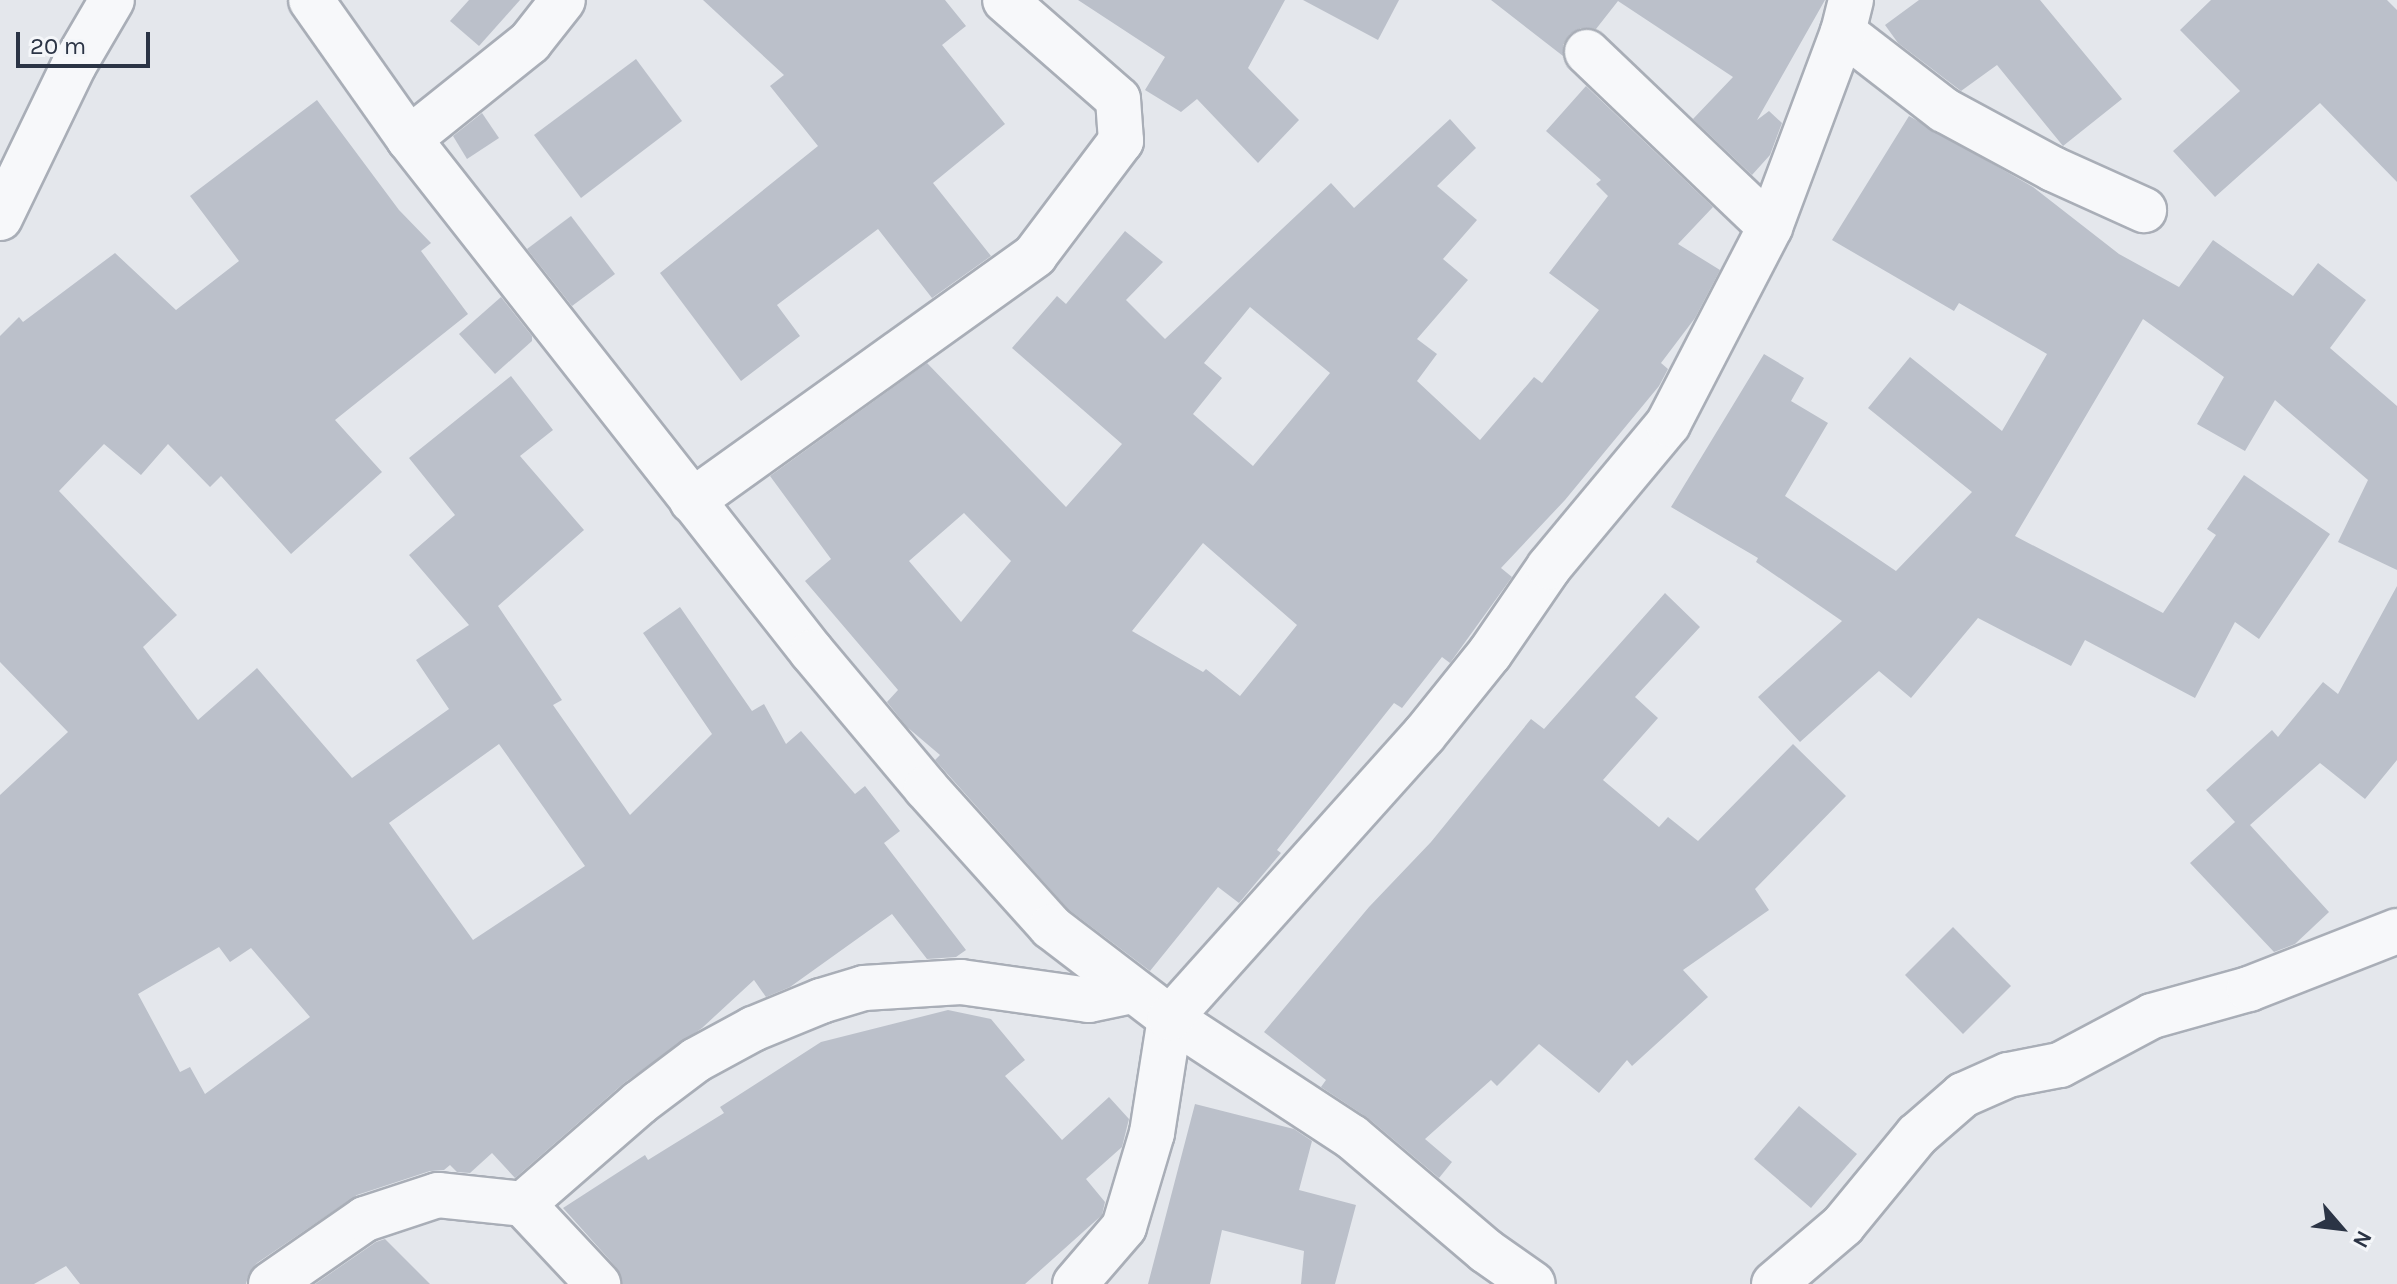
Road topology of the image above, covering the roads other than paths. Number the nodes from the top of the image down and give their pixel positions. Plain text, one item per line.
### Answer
1 (112, 0) edge
2 (311, 0) edge
3 (563, 0) edge
4 (1005, 0) edge
5 (1847, 16) edge
6 (1587, 52) dead end
7 (409, 139) junction
8 (2144, 210) dead end
9 (0, 218) edge
10 (1770, 227) junction
11 (692, 501) junction
12 (2397, 931) edge
13 (1132, 991) junction
14 (1170, 1018) junction
15 (523, 1204) junction
16 (271, 1284) edge
17 (598, 1284) edge
18 (1075, 1284) edge
19 (1533, 1284) edge
20 (1774, 1284) edge

1 - 9 street
2 - 7 street
3 - 7 street
4 - 11 street
5 - 8 street
5 - 10 street
6 - 10 street
7 - 11 street
10 - 14 street
11 - 13 street
12 - 20 street
13 - 14 street
13 - 15 street
14 - 18 street
14 - 19 street
15 - 16 street
15 - 17 street

